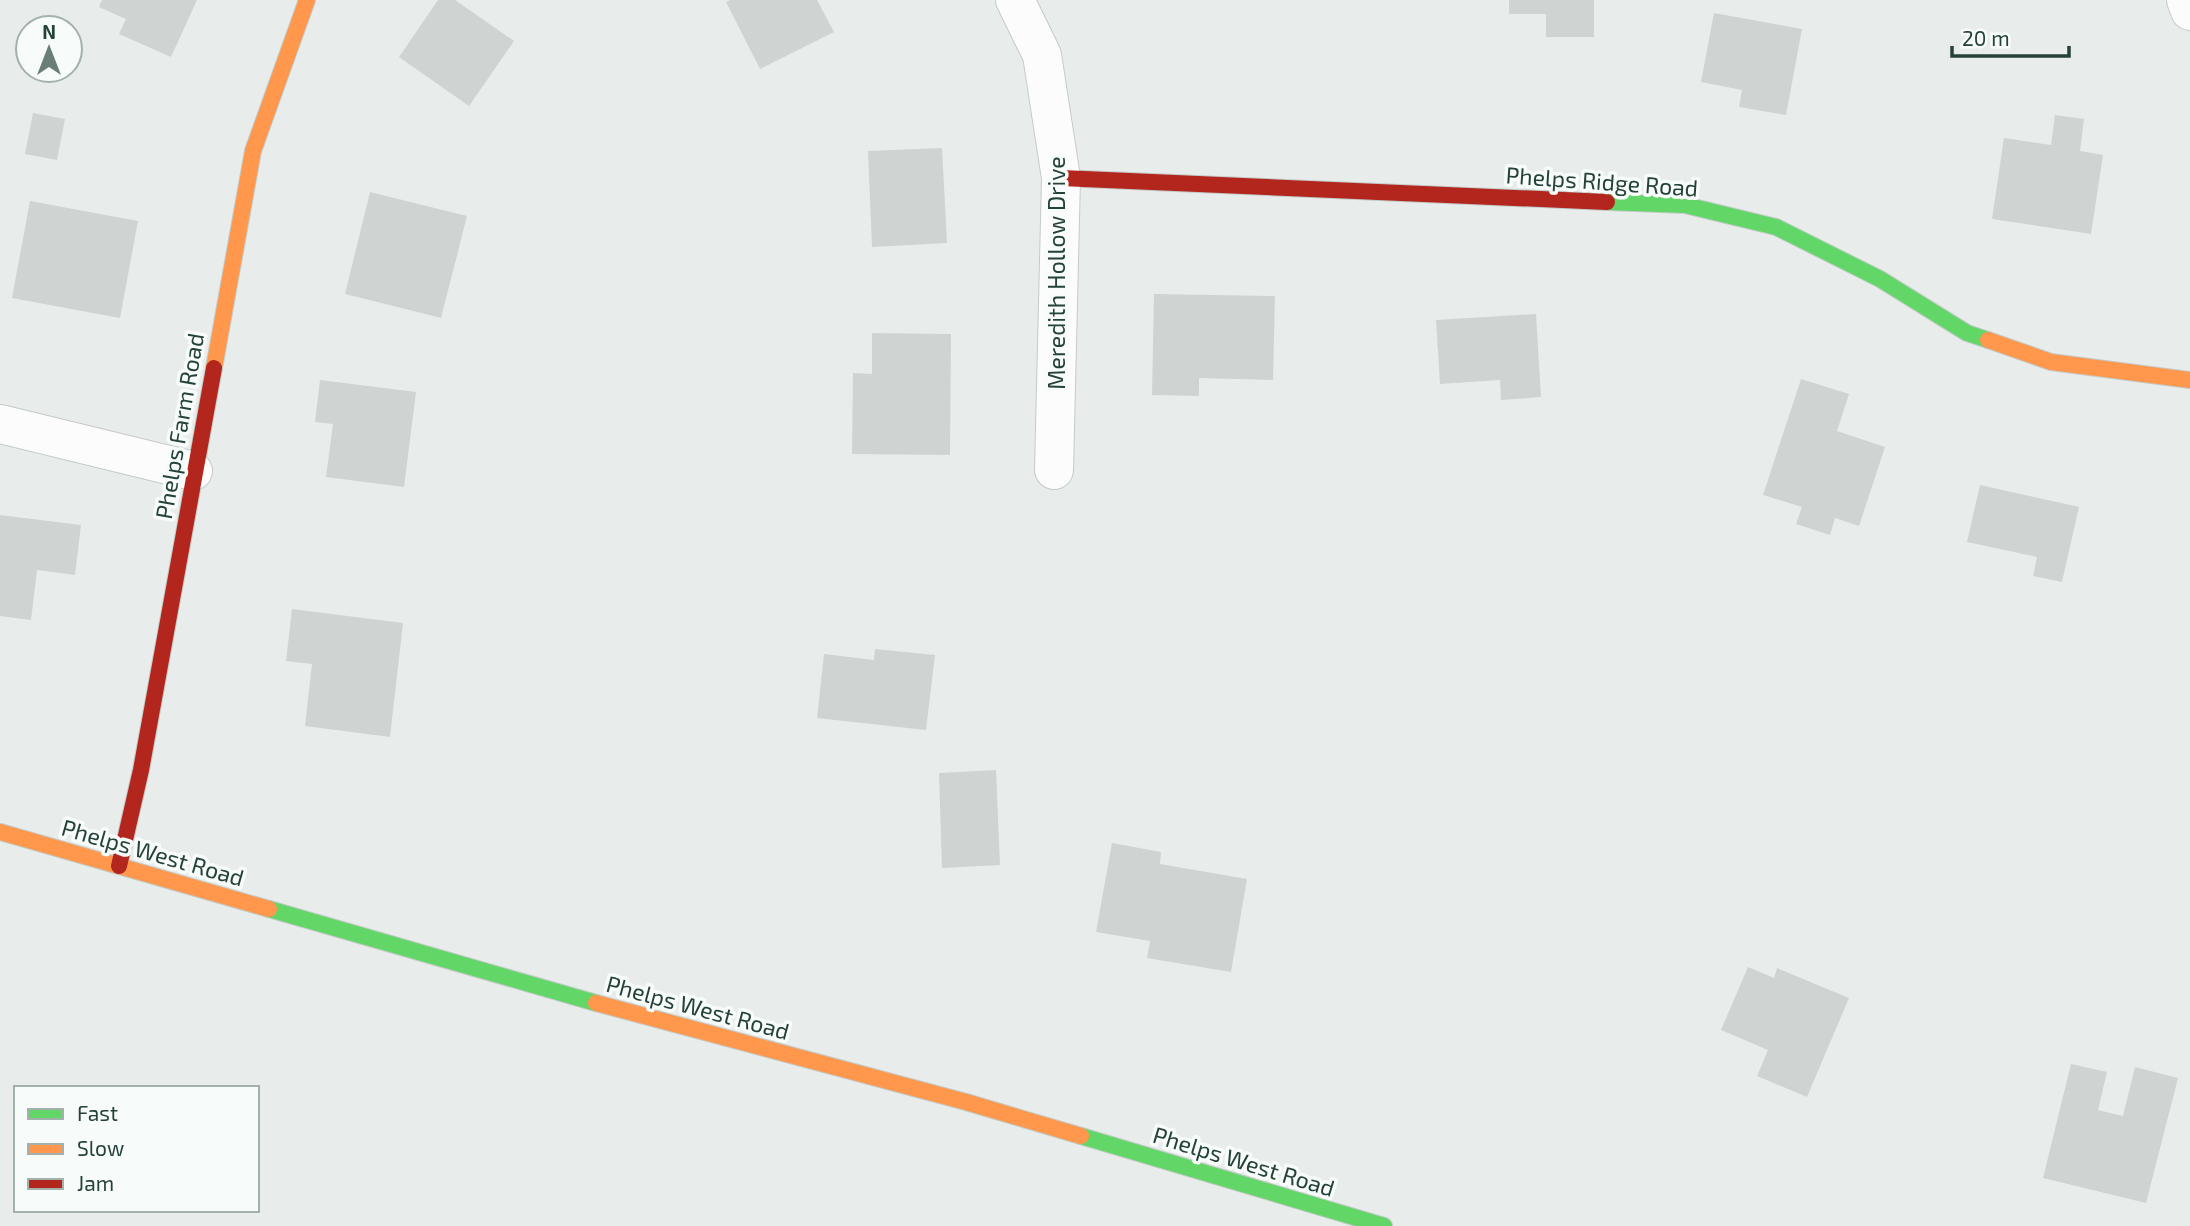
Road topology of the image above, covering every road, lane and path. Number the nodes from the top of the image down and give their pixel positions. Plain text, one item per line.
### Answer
1 (307, 0) edge
2 (1014, 0) edge
3 (2186, 0) edge
4 (2190, 11) edge
5 (1060, 178) junction
6 (2190, 380) edge
7 (0, 424) edge
8 (1054, 470) dead end
9 (193, 471) junction
10 (0, 832) edge
11 (118, 866) junction
12 (1384, 1226) edge

1 - 9 street, Phelps Farm Road
2 - 5 street, Meredith Hollow Drive
3 - 4 street
5 - 6 street, Phelps Ridge Road
5 - 8 street, Meredith Hollow Drive
7 - 9 street
9 - 11 street, Phelps Farm Road
10 - 11 street, Phelps West Road
11 - 12 street, Phelps West Road

